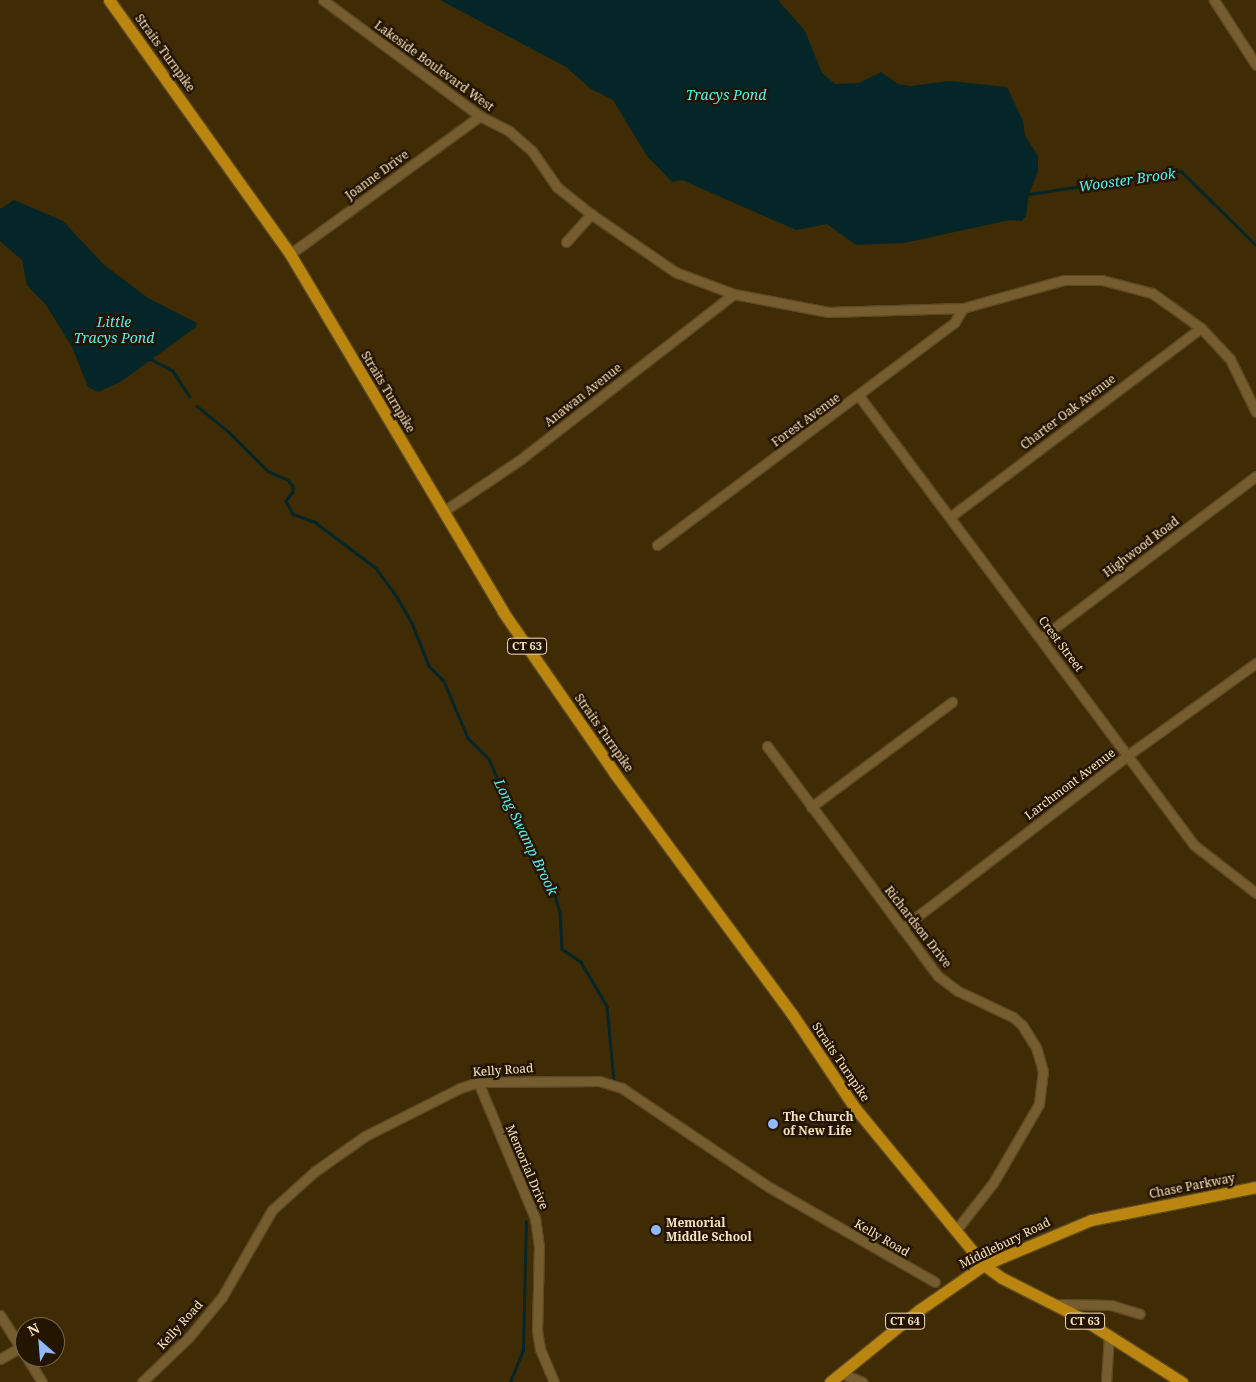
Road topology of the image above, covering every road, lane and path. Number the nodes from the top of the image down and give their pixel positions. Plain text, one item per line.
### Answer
1 (109, 0) edge
2 (323, 0) edge
3 (1214, 0) edge
4 (1256, 65) edge
5 (480, 116) junction
6 (591, 214) junction
7 (566, 242) dead end
8 (290, 254) junction
9 (734, 294) junction
10 (963, 308) junction
11 (1201, 328) junction
12 (859, 396) junction
13 (1256, 412) edge
14 (1256, 476) edge
15 (444, 511) junction
16 (950, 516) junction
17 (657, 545) dead end
18 (1041, 638) junction
19 (1256, 663) edge
20 (952, 702) dead end
21 (767, 746) dead end
22 (1128, 755) junction
23 (811, 807) junction
24 (1256, 893) edge
25 (902, 928) junction
26 (478, 1082) junction
27 (1256, 1187) edge
28 (1134, 1211) joint
29 (956, 1230) junction
30 (984, 1265) junction
31 (935, 1282) dead end
32 (1056, 1304) junction
33 (1140, 1314) dead end
34 (0, 1315) edge
35 (1109, 1336) junction
36 (15, 1341) edge
37 (15, 1350) edge
38 (0, 1358) edge
39 (32, 1367) edge
40 (841, 1373) junction
41 (42, 1382) edge
42 (142, 1382) edge
43 (554, 1382) edge
44 (830, 1382) edge
45 (862, 1382) edge
46 (1106, 1382) edge
47 (1182, 1382) edge

1 - 8 main road, Straits Turnpike / CT 63
2 - 5 street, Lakeside Boulevard West
3 - 4 street
5 - 6 street, Lakeside Boulevard West
5 - 8 street, Joanne Drive
6 - 7 street
6 - 9 street, Lakeside Boulevard West
8 - 15 main road, Straits Turnpike / CT 63
9 - 10 street, Lakeside Boulevard West
9 - 15 street, Anawan Avenue
10 - 11 street, Lakeside Boulevard West
10 - 12 street, Forest Avenue
11 - 13 street, Lakeside Boulevard West
11 - 16 street, Charter Oak Avenue
12 - 16 street, Crest Street
12 - 17 street, Forest Avenue
14 - 18 street, Highwood Road
15 - 29 main road, Straits Turnpike / CT 63
16 - 18 street, Crest Street
18 - 22 street, Crest Street
19 - 22 street, Larchmont Avenue
20 - 23 street
21 - 23 street, Richardson Drive
22 - 24 street, Crest Street
22 - 25 street, Larchmont Avenue
23 - 25 street, Richardson Drive
25 - 29 street, Richardson Drive
26 - 31 street, Kelly Road
26 - 42 street, Kelly Road
26 - 43 street, Memorial Drive
27 - 28 main road, Chase Parkway / CT 64
28 - 30 main road, Middlebury Road / CT 64
29 - 30 main road, Straits Turnpike / CT 63
30 - 32 main road, Straits Turnpike / CT 63
30 - 40 main road, Middlebury Road / CT 64
32 - 33 street
32 - 35 main road, Straits Turnpike / CT 63
34 - 36 street
35 - 46 street
35 - 47 main road, Straits Turnpike / CT 63
37 - 38 street
39 - 41 street
40 - 44 main road, Middlebury Road / CT 64
40 - 45 street

